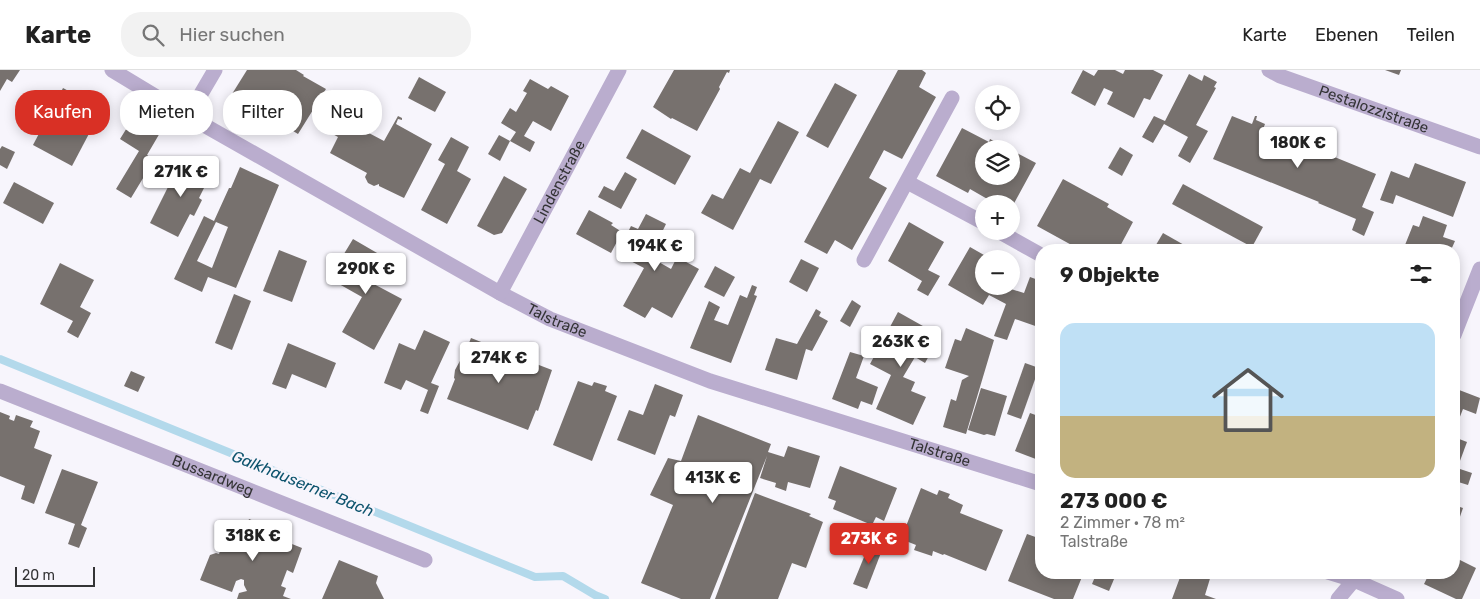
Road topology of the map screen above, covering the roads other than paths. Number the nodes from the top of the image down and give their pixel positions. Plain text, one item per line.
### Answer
1 (112, 70) edge
2 (215, 70) edge
3 (619, 70) edge
4 (1269, 70) edge
5 (145, 90) edge
6 (203, 90) edge
7 (952, 98) dead end
8 (213, 130) edge
9 (1480, 147) edge
10 (907, 182) junction
11 (975, 218) edge
12 (1014, 240) edge
13 (1035, 252) edge
14 (864, 260) dead end
15 (1480, 269) edge
16 (500, 293) junction
17 (1460, 320) edge
18 (0, 390) edge
19 (1035, 482) edge
20 (425, 560) dead end
21 (1354, 579) edge
22 (1361, 579) edge
23 (1338, 599) edge
24 (1397, 599) edge

1 - 5 street, Talstraße
2 - 6 street
3 - 16 street, Lindenstraße
4 - 9 street, Pestalozzistraße
7 - 10 street
8 - 16 street, Talstraße
10 - 11 street
10 - 14 street
12 - 13 street
15 - 17 street
16 - 19 street, Talstraße
18 - 20 street, Bussardweg
21 - 23 street
22 - 24 street

